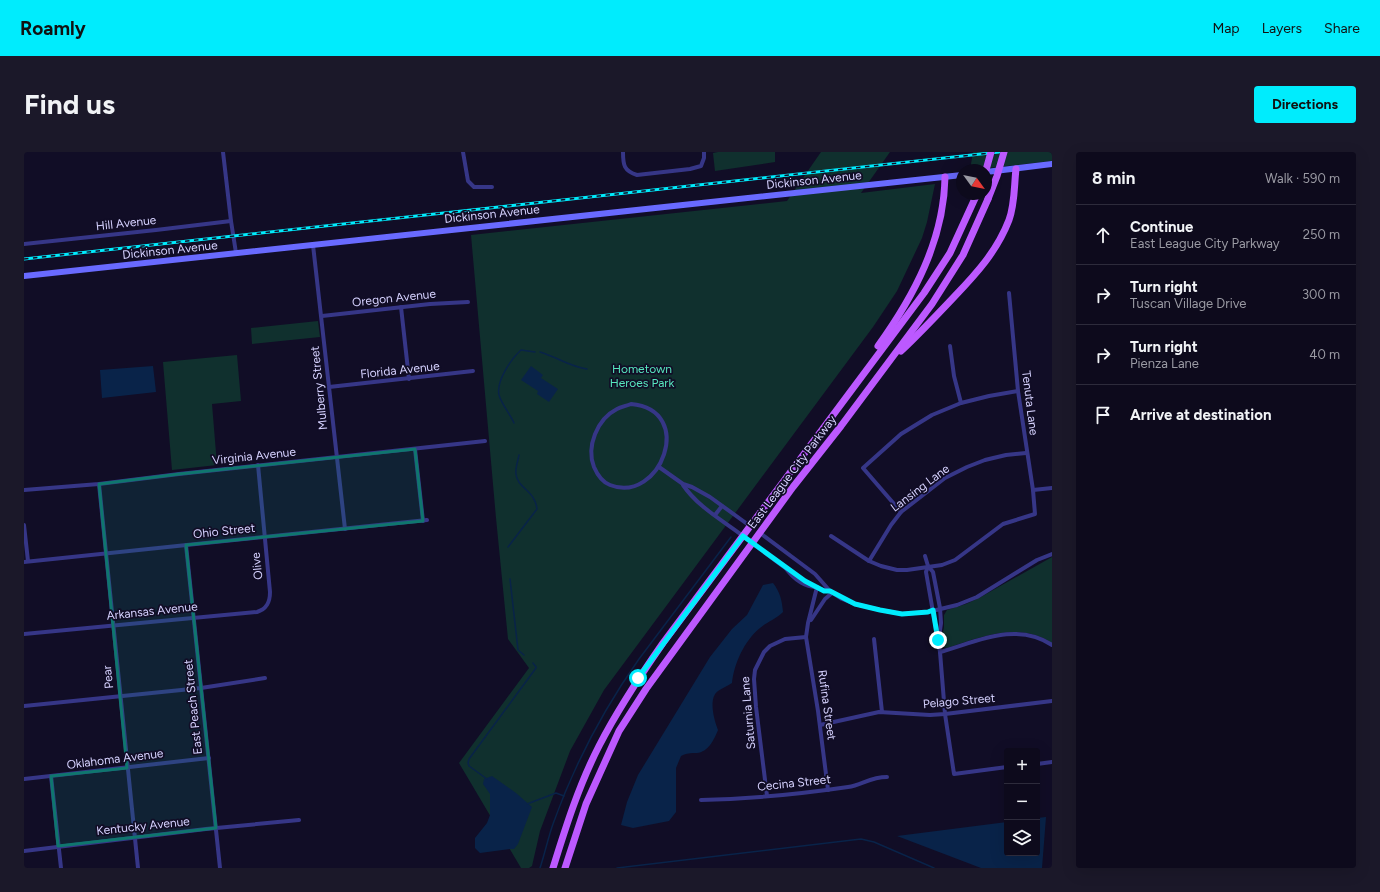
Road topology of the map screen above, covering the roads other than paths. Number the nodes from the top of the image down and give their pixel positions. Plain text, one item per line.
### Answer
1 (223, 152) edge
2 (463, 152) edge
3 (622, 152) edge
4 (704, 152) edge
5 (991, 152) edge
6 (1004, 152) edge
7 (988, 164) edge
8 (1052, 164) edge
9 (1016, 169) junction
10 (992, 171) edge
11 (956, 176) edge
12 (945, 177) junction
13 (492, 187) dead end
14 (974, 200) edge
15 (230, 221) junction
16 (24, 244) edge
17 (313, 245) junction
18 (236, 253) junction
19 (24, 276) edge
20 (1009, 293) dead end
21 (468, 302) dead end
22 (401, 307) junction
23 (322, 316) junction
24 (950, 346) dead end
25 (887, 364) junction
26 (474, 371) dead end
27 (408, 379) junction
28 (329, 387) junction
29 (1018, 391) junction
30 (961, 403) junction
31 (826, 425) junction
32 (485, 441) dead end
33 (415, 449) junction
34 (1026, 453) junction
35 (337, 458) junction
36 (258, 465) junction
37 (659, 467) junction
38 (99, 484) junction
39 (683, 484) junction
40 (1052, 488) edge
41 (24, 490) edge
42 (1033, 490) junction
43 (722, 506) junction
44 (901, 512) junction
45 (715, 516) junction
46 (24, 524) edge
47 (750, 526) junction
48 (345, 529) junction
49 (760, 533) junction
50 (743, 536) junction
51 (831, 536) dead end
52 (264, 537) junction
53 (752, 543) junction
54 (186, 545) junction
55 (106, 553) junction
56 (1052, 554) edge
57 (925, 556) dead end
58 (869, 560) junction
59 (26, 561) edge
60 (928, 566) junction
61 (817, 588) junction
62 (270, 592) joint
63 (831, 592) junction
64 (940, 608) junction
65 (933, 610) junction
66 (194, 617) junction
67 (808, 623) junction
68 (113, 625) junction
69 (24, 634) edge
70 (806, 637) junction
71 (874, 639) dead end
72 (938, 640) junction
73 (1052, 645) edge
74 (940, 652) junction
75 (265, 678) dead end
76 (201, 688) junction
77 (120, 696) junction
78 (1052, 701) edge
79 (24, 706) edge
80 (882, 712) junction
81 (945, 714) junction
82 (820, 726) junction
83 (209, 758) junction
84 (1052, 762) edge
85 (1040, 764) edge
86 (1004, 767) edge
87 (127, 768) junction
88 (51, 776) junction
89 (887, 777) dead end
90 (24, 779) edge
91 (828, 790) junction
92 (767, 796) junction
93 (701, 800) dead end
94 (299, 820) dead end
95 (216, 828) junction
96 (135, 837) junction
97 (58, 846) junction
98 (24, 851) edge
99 (61, 868) edge
100 (138, 868) edge
101 (220, 868) edge
102 (553, 868) edge
103 (565, 868) edge

1 - 15 street
2 - 13 street
3 - 4 street
5 - 7 main road, bridge
6 - 25 main road, East League City Parkway, bridge
8 - 9 street
9 - 10 street
9 - 25 main road
11 - 12 street, Dickinson Avenue
12 - 17 street, Dickinson Avenue
12 - 31 main road
14 - 31 main road, East League City Parkway
15 - 16 street, Hill Avenue
15 - 18 street
17 - 18 street, Dickinson Avenue
17 - 23 street, Mulberry Street
18 - 19 street, Dickinson Avenue
20 - 29 street, Tenuta Lane
21 - 22 street, Oregon Avenue
22 - 23 street, Oregon Avenue
22 - 27 street
23 - 28 street, Mulberry Street
24 - 30 street
25 - 49 main road, East League City Parkway
26 - 27 street, Florida Avenue
27 - 28 street, Florida Avenue
28 - 35 street, Mulberry Street
29 - 30 street
29 - 34 street, Tenuta Lane
30 - 44 street
31 - 47 main road, East League City Parkway
32 - 33 street, Virginia Avenue
33 - 35 street, Virginia Avenue
33 - 48 street, Ohio Street
34 - 42 street, Tenuta Lane
34 - 44 street, Lansing Lane
35 - 36 street, Virginia Avenue
35 - 48 street, Mulberry Street
36 - 38 street, Virginia Avenue
36 - 52 street, Olive
37 - 37 street
37 - 39 street
38 - 41 street, Virginia Avenue
38 - 55 street, Pear
39 - 43 street
39 - 45 street
40 - 42 street
42 - 60 street, Tenuta Lane
43 - 45 street
43 - 47 street
44 - 58 street, Lansing Lane
45 - 50 street
46 - 59 street
47 - 49 main road
47 - 50 main road, East League City Parkway
48 - 52 street, Ohio Street
49 - 53 main road, East League City Parkway
49 - 63 street
50 - 53 main road
50 - 102 main road, East League City Parkway
51 - 58 street
52 - 54 street, Ohio Street
52 - 62 street, Olive
53 - 61 street
53 - 103 main road, East League City Parkway
54 - 55 street, Ohio Street
54 - 66 street, East Peach Street
55 - 59 street, Ohio Street
55 - 68 street, Pear
56 - 64 street
57 - 60 street
58 - 60 street
60 - 64 street
60 - 65 street
61 - 63 street
61 - 67 street, Rufina Street
62 - 66 street, Arkansas Avenue
63 - 65 street
63 - 67 street, Rufina Street
64 - 65 street
64 - 72 street
65 - 72 street
66 - 68 street, Arkansas Avenue
66 - 76 street, East Peach Street
67 - 70 street, Rufina Street
68 - 69 street, Arkansas Avenue
68 - 77 street, Pear
70 - 82 street, Rufina Street
70 - 92 street, Saturnia Lane
71 - 80 street
72 - 74 street
73 - 74 street
74 - 81 street
75 - 76 street
76 - 77 street
76 - 83 street, East Peach Street
77 - 79 street
77 - 87 street, Pear
78 - 81 street, Pelago Street
80 - 81 street, Pelago Street
80 - 82 street, Pelago Street
81 - 86 street
82 - 91 street, Rufina Street
83 - 87 street, Oklahoma Avenue
83 - 95 street, East Peach Street
84 - 85 street
87 - 88 street, Oklahoma Avenue
87 - 96 street, Pear
88 - 90 street, Oklahoma Avenue
88 - 97 street
89 - 91 street, Cecina Street
91 - 92 street, Cecina Street
92 - 93 street, Cecina Street
94 - 95 street, Kentucky Avenue
95 - 96 street, Kentucky Avenue
95 - 101 street, East Peach Street
96 - 97 street, Kentucky Avenue
96 - 100 street, Pear
97 - 98 street, Kentucky Avenue
97 - 99 street

